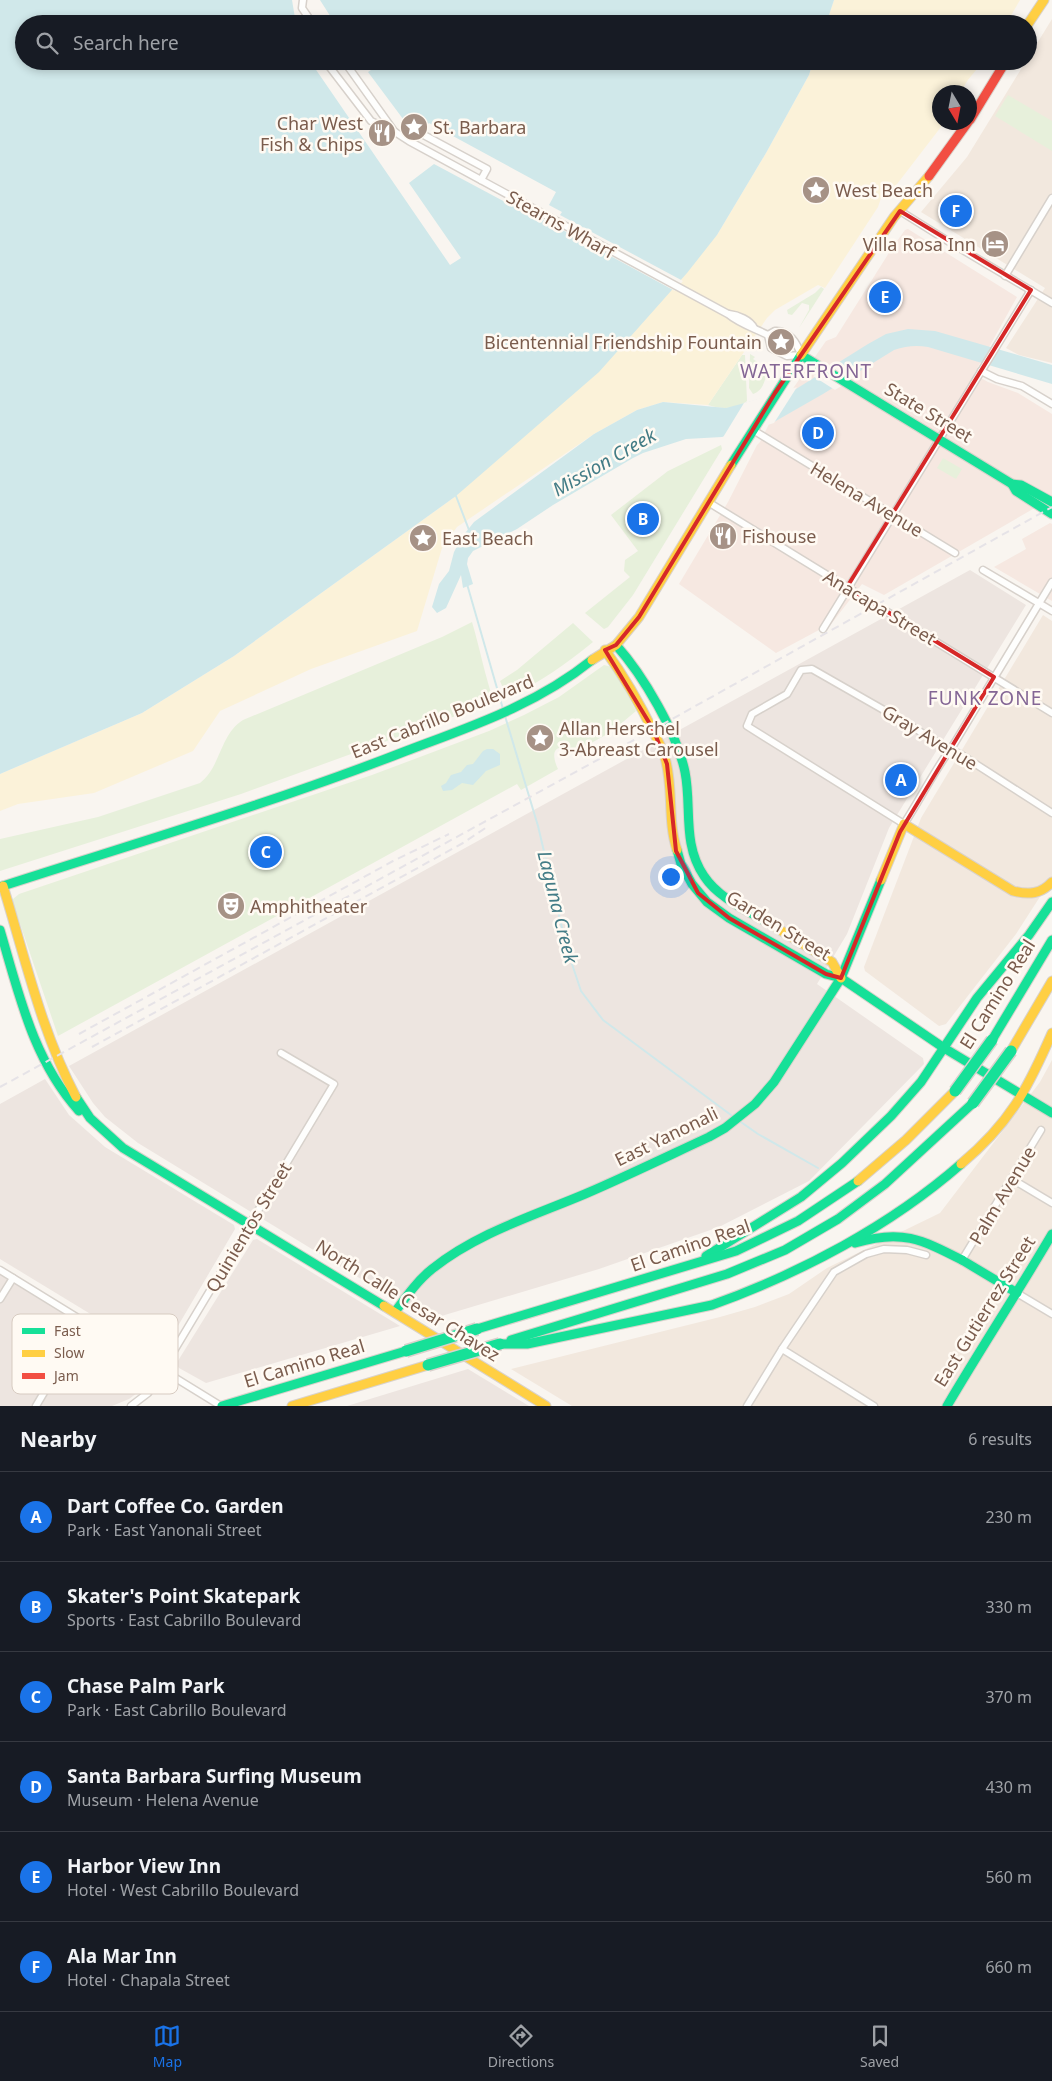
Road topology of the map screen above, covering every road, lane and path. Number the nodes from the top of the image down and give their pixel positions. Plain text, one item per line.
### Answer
1 (303, 0) edge
2 (1044, 0) edge
3 (307, 15) edge
4 (1034, 15) edge
5 (332, 70) edge
6 (350, 70) edge
7 (1000, 70) edge
8 (977, 108) edge
9 (963, 130) edge
10 (395, 132) junction
11 (420, 133) dead end
12 (481, 180) junction
13 (1052, 198) edge
14 (900, 211) junction
15 (1005, 276) junction
16 (1031, 290) junction
17 (1052, 303) edge
18 (768, 335) junction
19 (801, 355) junction
20 (981, 371) junction
21 (1052, 404) edge
22 (754, 430) junction
23 (939, 439) junction
24 (1012, 484) junction
25 (708, 502) junction
26 (1052, 502) edge
27 (893, 514) junction
28 (1052, 514) edge
29 (956, 553) dead end
30 (983, 570) dead end
31 (1052, 582) edge
32 (847, 587) junction
33 (1039, 604) junction
34 (1052, 611) edge
35 (823, 629) dead end
36 (611, 648) junction
37 (994, 676) junction
38 (1052, 713) edge
39 (950, 749) junction
40 (1052, 813) edge
41 (904, 824) junction
42 (1051, 884) edge
43 (2, 886) edge
44 (1052, 902) edge
45 (0, 930) edge
46 (1052, 940) edge
47 (841, 978) junction
48 (1052, 981) edge
49 (1052, 1033) edge
50 (942, 1048) junction
51 (280, 1053) dead end
52 (1021, 1096) junction
53 (1052, 1113) edge
54 (90, 1118) junction
55 (1041, 1130) dead end
56 (1012, 1178) junction
57 (1052, 1203) edge
58 (251, 1224) junction
59 (1052, 1234) edge
60 (832, 1252) junction
61 (926, 1255) dead end
62 (962, 1260) junction
63 (690, 1266) junction
64 (0, 1270) edge
65 (13, 1278) junction
66 (1017, 1293) junction
67 (0, 1299) edge
68 (395, 1312) junction
69 (71, 1314) edge
70 (1052, 1314) edge
71 (178, 1344) edge
72 (500, 1344) junction
73 (782, 1349) junction
74 (178, 1380) edge
75 (43, 1394) edge
76 (147, 1394) edge
77 (36, 1406) edge
78 (131, 1406) edge
79 (222, 1406) edge
80 (292, 1406) edge
81 (546, 1406) edge
82 (747, 1406) edge
83 (874, 1406) edge
84 (947, 1406) edge

1 - 3 street
2 - 4 main road
5 - 10 street, Stearns Wharf
6 - 10 street, Stearns Wharf
7 - 8 main road, East Cabrillo Boulevard
9 - 14 main road, East Cabrillo Boulevard
10 - 12 street, Stearns Wharf
11 - 12 street
12 - 18 street, Stearns Wharf
13 - 15 street
14 - 15 street
14 - 19 main road, East Cabrillo Boulevard
15 - 16 street
16 - 17 street
16 - 20 street
18 - 19 street, Stearns Wharf
18 - 19 street, Stearns Wharf
19 - 22 main road, East Cabrillo Boulevard
19 - 23 main road, State Street
20 - 21 street
20 - 23 street
22 - 25 main road, East Cabrillo Boulevard
22 - 27 street, Helena Avenue
23 - 24 main road, State Street
23 - 27 street
24 - 26 main road, State Street
24 - 28 main road, State Street
25 - 32 street, Anacapa Street
25 - 36 main road, East Cabrillo Boulevard
27 - 29 street, Helena Avenue
27 - 32 street
30 - 33 street
31 - 33 street
32 - 35 street
32 - 37 street, Anacapa Street
33 - 34 street
33 - 37 street
36 - 43 main road, East Cabrillo Boulevard
36 - 47 main road, Garden Street
36 - 47 main road, Garden Street
37 - 38 street, Anacapa Street
37 - 39 street
39 - 40 street, Gray Avenue
39 - 41 street
39 - 41 street, Gray Avenue
41 - 42 main road
41 - 47 main road, East Yanonali
43 - 54 main road
44 - 50 main road
45 - 54 main road
46 - 63 main road, El Camino Real, bridge
47 - 50 main road, Garden Street
47 - 68 main road, East Yanonali
48 - 72 main road, El Camino Real, bridge
49 - 52 main road
50 - 52 main road, Garden Street
50 - 63 main road
51 - 58 street, Quinientos Street
52 - 53 main road, Garden Street
52 - 60 main road
54 - 58 main road, North Calle Cesar Chavez
55 - 56 street, Palm Avenue
56 - 57 street
56 - 62 street, Palm Avenue
58 - 68 main road, North Calle Cesar Chavez
58 - 71 street, Quinientos Street
59 - 66 main road, East Gutierrez Street
60 - 62 main road
60 - 72 main road
61 - 73 street
62 - 66 main road
63 - 79 main road, El Camino Real, bridge
64 - 65 street
65 - 67 street
65 - 69 street
66 - 70 street
66 - 84 main road, East Gutierrez Street
68 - 81 main road, North Calle Cesar Chavez
72 - 80 main road, El Camino Real, bridge
73 - 82 street
73 - 83 street
74 - 79 street
75 - 77 street
76 - 78 street, Quinientos Street

